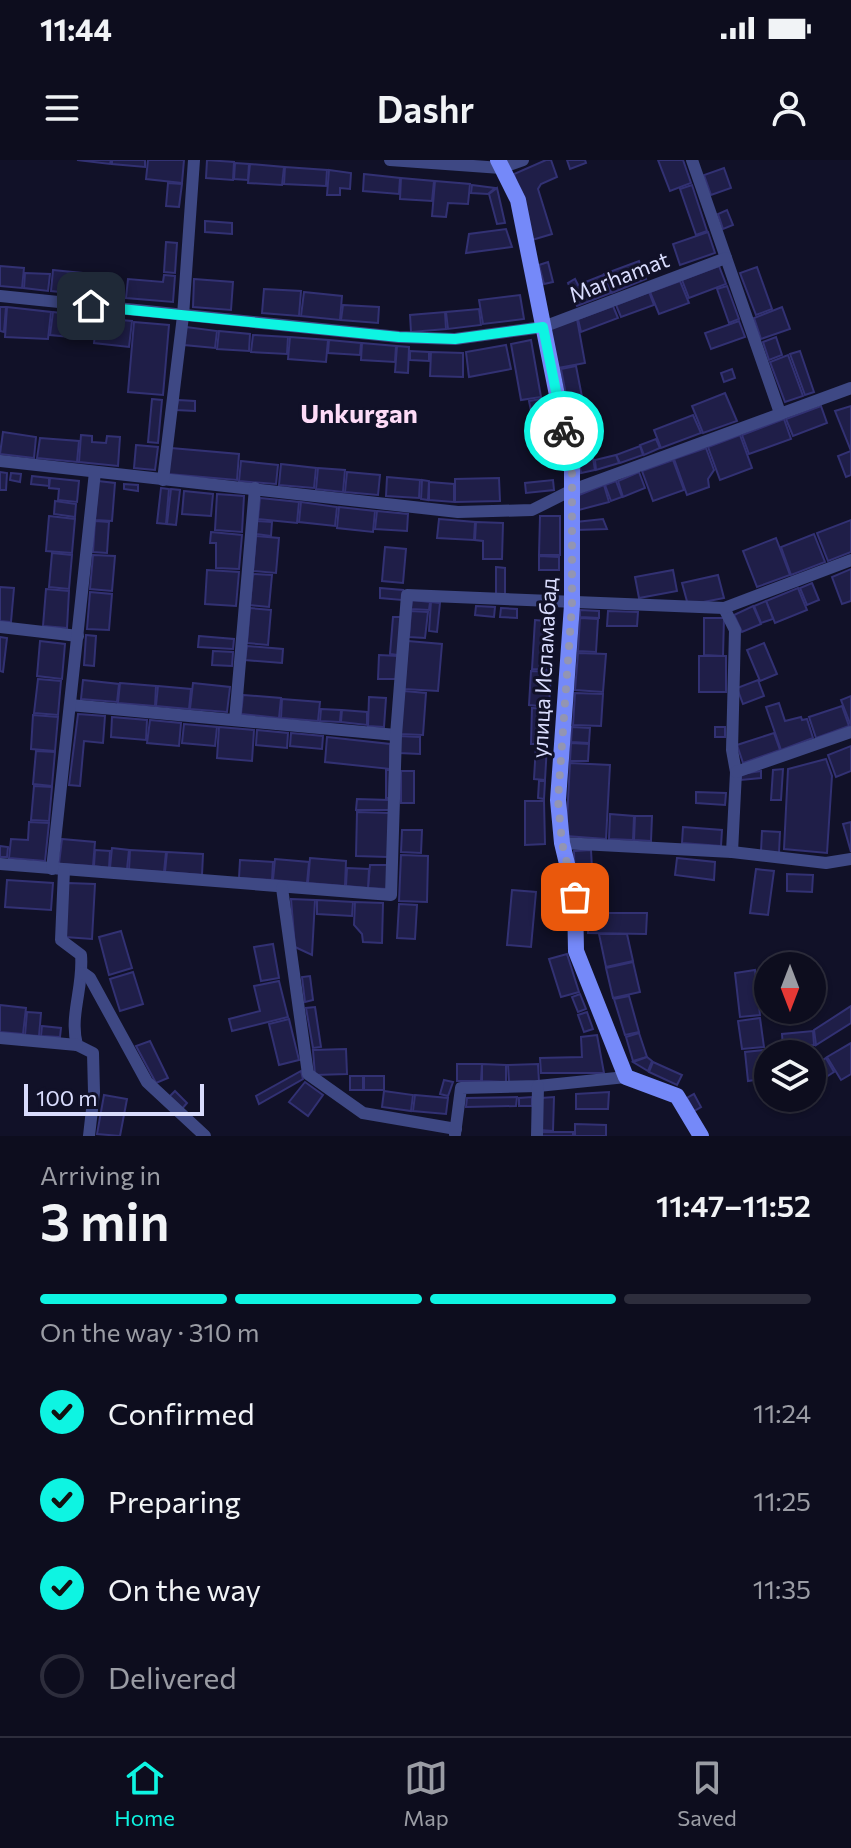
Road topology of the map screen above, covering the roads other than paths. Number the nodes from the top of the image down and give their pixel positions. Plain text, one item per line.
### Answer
1 (194, 160) edge
2 (390, 160) edge
3 (523, 160) edge
4 (692, 160) edge
5 (500, 164) edge
6 (726, 258) junction
7 (0, 296) edge
8 (183, 316) junction
9 (543, 327) junction
10 (851, 388) edge
11 (780, 413) junction
12 (0, 461) edge
13 (95, 472) junction
14 (163, 480) junction
15 (255, 488) junction
16 (570, 491) junction
17 (851, 560) edge
18 (572, 605) junction
19 (724, 608) junction
20 (0, 627) edge
21 (78, 636) junction
22 (70, 705) junction
23 (235, 720) junction
24 (851, 732) edge
25 (396, 735) junction
26 (736, 772) junction
27 (562, 843) junction
28 (732, 852) junction
29 (851, 859) edge
30 (0, 864) edge
31 (58, 870) junction
32 (282, 888) junction
33 (83, 973) junction
34 (0, 1038) edge
35 (77, 1045) junction
36 (626, 1077) junction
37 (538, 1086) junction
38 (455, 1132) edge
39 (89, 1136) edge
40 (205, 1136) edge
41 (537, 1136) edge
42 (701, 1136) edge

1 - 8 street
2 - 5 street
3 - 5 street
4 - 6 street
5 - 9 street, улица Исламабад
6 - 9 street, Marhamat
6 - 11 street
7 - 8 street, Marhamat
8 - 9 street, Marhamat
8 - 14 street
9 - 16 street, улица Исламабад
10 - 11 street
11 - 16 street
12 - 13 street
13 - 14 street
13 - 21 street
14 - 15 street
15 - 16 street
15 - 23 street
16 - 18 street, улица Исламабад
17 - 19 street
18 - 19 street
18 - 25 street
18 - 27 street, улица Исламабад
19 - 26 street
20 - 21 street
21 - 22 street
22 - 23 street
22 - 31 street
23 - 25 street
24 - 26 street
25 - 32 street
26 - 28 street
27 - 28 street
27 - 36 street, улица Исламабад
28 - 29 street
30 - 31 street
31 - 32 street
31 - 33 street
32 - 38 street
33 - 35 street
33 - 40 street
34 - 35 street
35 - 39 street
36 - 37 street
36 - 42 street
37 - 38 street
37 - 41 street

